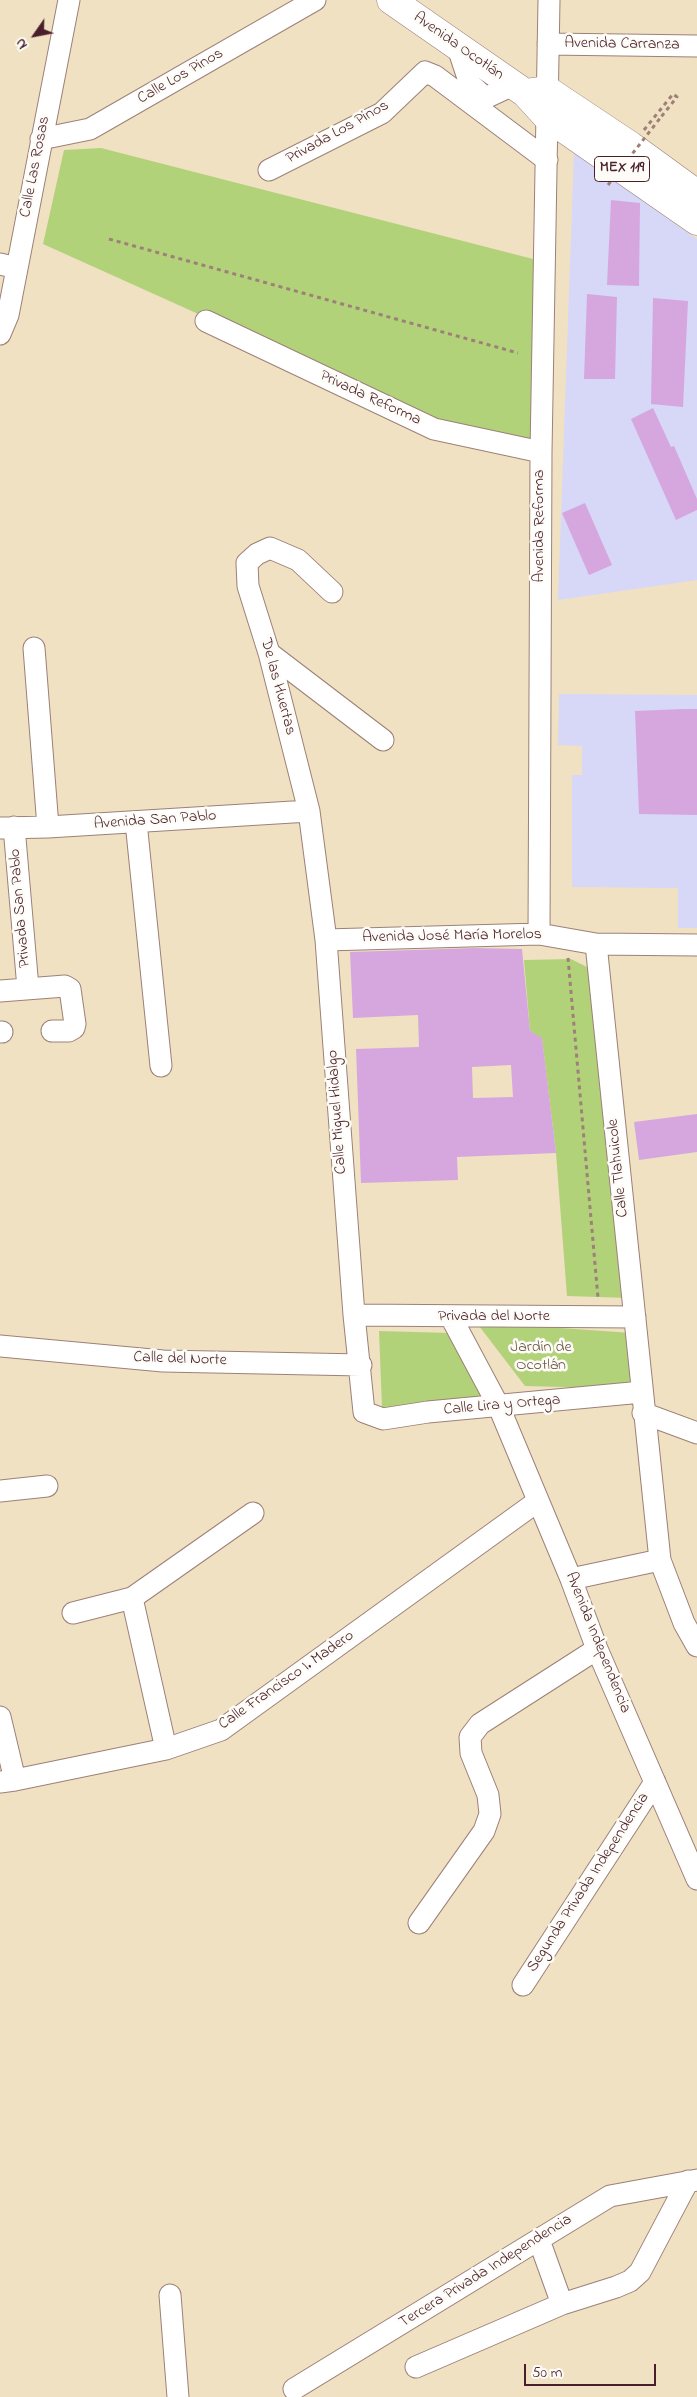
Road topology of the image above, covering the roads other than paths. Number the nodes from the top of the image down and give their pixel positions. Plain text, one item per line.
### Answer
1 (69, 0) edge
2 (315, 0) edge
3 (390, 0) edge
4 (549, 0) edge
5 (548, 44) junction
6 (697, 46) edge
7 (533, 96) junction
8 (41, 139) junction
9 (547, 160) junction
10 (269, 170) dead end
11 (697, 194) edge
12 (697, 221) edge
13 (9, 266) edge
14 (206, 322) dead end
15 (0, 334) edge
16 (541, 452) junction
17 (332, 592) dead end
18 (34, 648) dead end
19 (269, 652) junction
20 (383, 740) dead end
21 (309, 811) junction
22 (136, 822) junction
23 (7, 827) edge
24 (48, 827) junction
25 (538, 934) junction
26 (326, 940) junction
27 (596, 944) junction
28 (697, 945) edge
29 (28, 988) junction
30 (0, 990) edge
31 (52, 1031) dead end
32 (161, 1066) dead end
33 (354, 1315) junction
34 (452, 1317) junction
35 (635, 1317) junction
36 (0, 1346) edge
37 (360, 1365) junction
38 (642, 1392) junction
39 (499, 1407) junction
40 (364, 1412) joint
41 (644, 1413) junction
42 (697, 1433) edge
43 (47, 1486) dead end
44 (0, 1491) edge
45 (538, 1501) junction
46 (253, 1513) dead end
47 (660, 1560) junction
48 (571, 1579) junction
49 (132, 1598) junction
50 (73, 1613) dead end
51 (697, 1646) edge
52 (596, 1650) junction
53 (0, 1717) edge
54 (166, 1749) junction
55 (8, 1781) edge
56 (655, 1782) junction
57 (697, 1879) edge
58 (419, 1923) dead end
59 (523, 1985) dead end
60 (693, 2181) edge
61 (538, 2240) junction
62 (170, 2295) dead end
63 (562, 2304) junction
64 (416, 2367) dead end
65 (294, 2389) dead end
66 (178, 2397) edge

1 - 8 street, Calle Las Rosas
2 - 8 street, Calle Los Pinos
3 - 7 main road, Avenida Ocotlán / MEX 119
4 - 5 street, Avenida Reforma
5 - 6 street, Avenida Carranza
5 - 7 street, Avenida Reforma
7 - 9 street, Avenida Reforma
7 - 11 main road, Avenida Ocotlán / MEX 119
7 - 12 main road, Avenida Ocotlán / MEX 119
8 - 13 street, Calle Las Rosas
9 - 10 street, Privada Los Pinos
9 - 16 street, Avenida Reforma
13 - 15 street, Calle Las Rosas
14 - 16 street, Privada Reforma
16 - 25 street, Avenida Reforma
17 - 19 street, De las Huertas
18 - 24 street
19 - 20 street
19 - 21 street, De las Huertas
21 - 22 street, Avenida San Pablo
21 - 26 street, Calle Miguel Hidalgo
22 - 24 street, Avenida San Pablo
22 - 32 street
23 - 24 street, Avenida San Pablo
23 - 29 street, Privada San Pablo
25 - 26 street, Avenida José María Morelos
25 - 27 street, Avenida José María Morelos
26 - 33 street, Calle Miguel Hidalgo
27 - 28 street, Avenida José María Morelos
27 - 35 street, Calle Tlahuicole
29 - 30 street
29 - 31 street
33 - 34 street, Privada del Norte
33 - 37 street, Calle Miguel Hidalgo
34 - 35 street, Privada del Norte
34 - 39 street, Avenida Independencia
35 - 38 street, Calle Tlahuicole
36 - 37 street, Calle del Norte
37 - 40 street, Calle Miguel Hidalgo
38 - 39 street, Calle Lira y Ortega
38 - 41 street, Calle Tlahuicole
39 - 40 street, Calle Lira y Ortega
39 - 45 street, Avenida Independencia
41 - 42 street
41 - 47 street, Calle Tlahuicole
43 - 44 street
45 - 48 street, Avenida Independencia
45 - 54 street, Calle Francisco I. Madero
46 - 49 street
47 - 48 street
47 - 51 street, Calle Tlahuicole
48 - 52 street, Avenida Independencia
49 - 50 street
49 - 54 street
52 - 56 street, Avenida Independencia
52 - 58 street
53 - 55 street
54 - 55 street, Calle Francisco I. Madero
56 - 57 street, Avenida Independencia
56 - 59 street, Segunda Privada Independencia
60 - 61 street, Tercera Privada Independencia
60 - 63 street, Tercera Privada Independencia
61 - 63 street
61 - 65 street, Tercera Privada Independencia
62 - 66 street
63 - 64 street, Tercera Privada Independencia

